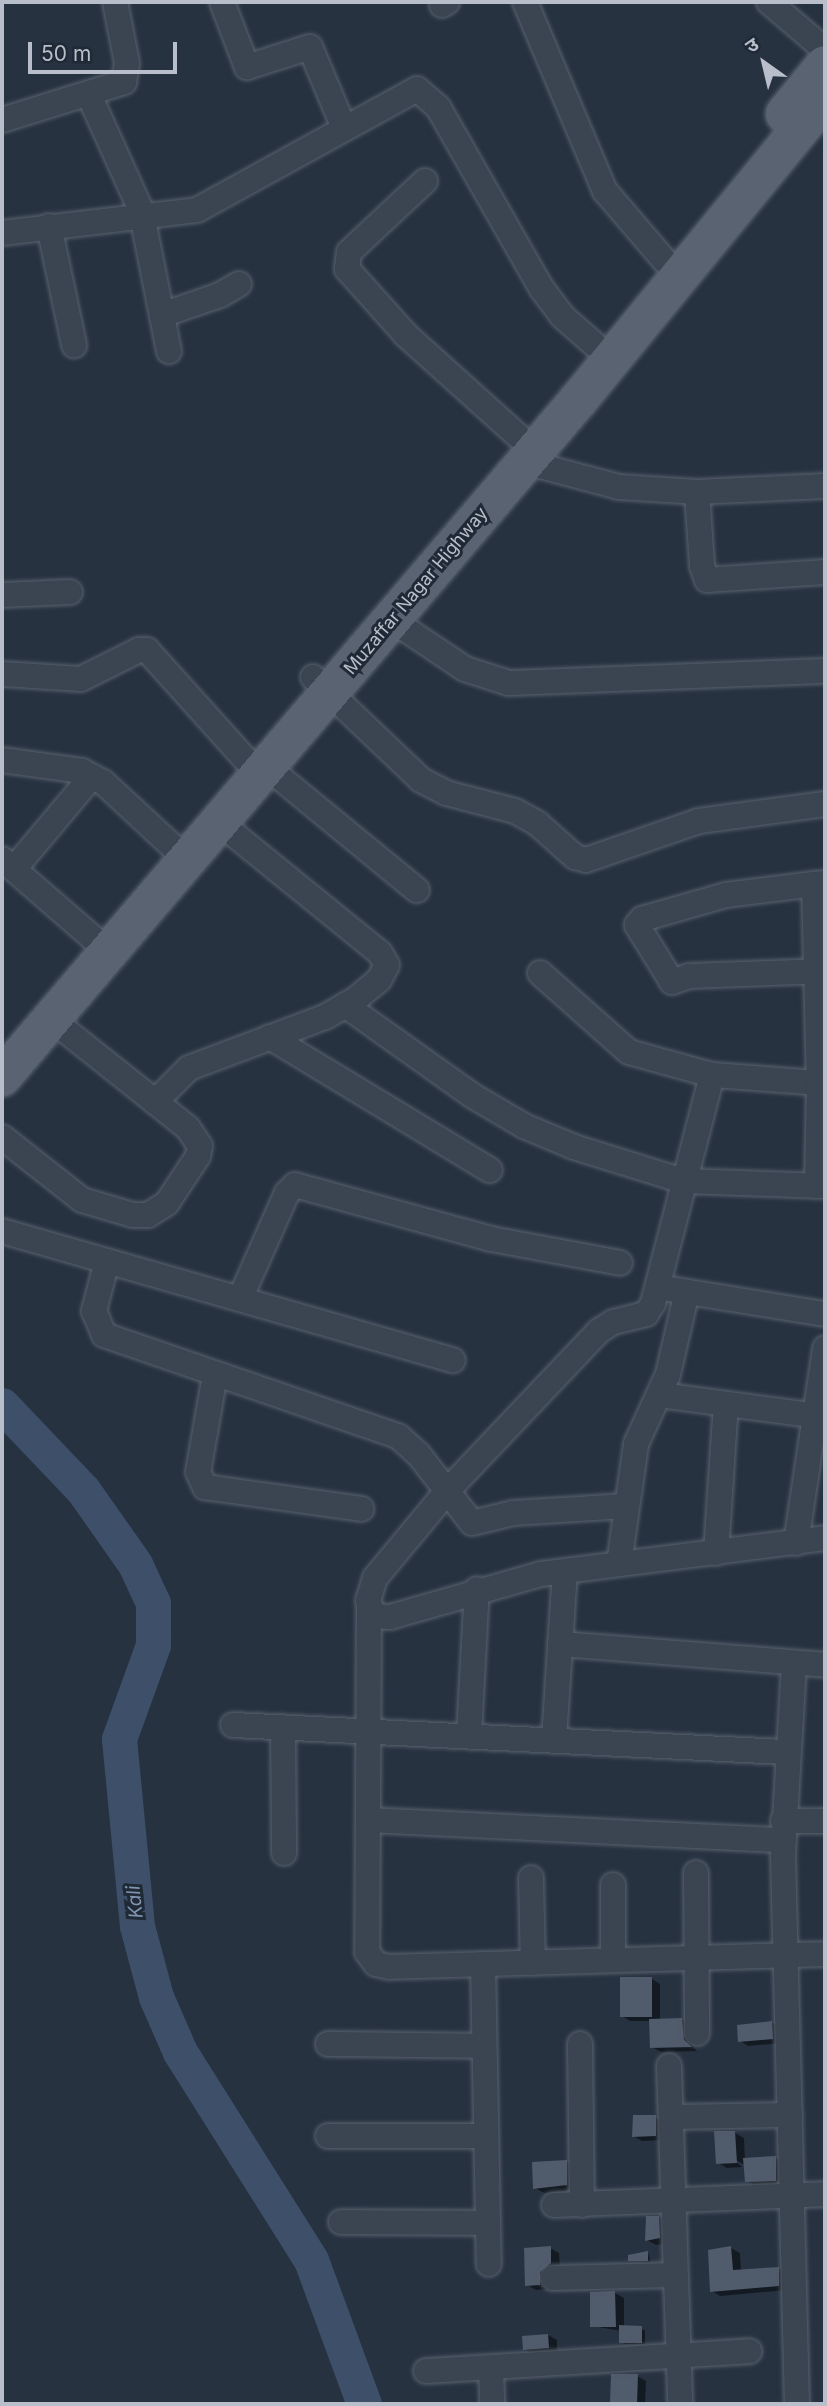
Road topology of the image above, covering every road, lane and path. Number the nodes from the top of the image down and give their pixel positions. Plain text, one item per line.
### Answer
1 (115, 2) edge
2 (222, 2) edge
3 (525, 2) edge
4 (769, 2) edge
5 (825, 50) edge
6 (825, 65) edge
7 (89, 95) junction
8 (825, 100) edge
9 (2, 120) edge
10 (344, 128) junction
11 (425, 181) dead end
12 (143, 216) junction
13 (49, 226) junction
14 (2, 233) edge
15 (664, 260) junction
16 (239, 284) dead end
17 (162, 315) junction
18 (74, 345) dead end
19 (595, 345) junction
20 (169, 351) dead end
21 (522, 449) junction
22 (825, 486) edge
23 (697, 492) junction
24 (825, 572) edge
25 (70, 592) dead end
26 (2, 595) edge
27 (392, 620) junction
28 (825, 671) edge
29 (2, 674) edge
30 (321, 685) junction
31 (2, 760) edge
32 (256, 763) junction
33 (92, 776) junction
34 (825, 804) edge
35 (220, 822) junction
36 (172, 846) junction
37 (8, 864) edge
38 (820, 883) edge
39 (417, 890) dead end
40 (93, 938) junction
41 (822, 971) edge
42 (540, 972) dead end
43 (345, 1005) junction
44 (52, 1020) junction
45 (270, 1037) junction
46 (2, 1041) edge
47 (712, 1075) junction
48 (2, 1077) edge
49 (822, 1083) edge
50 (156, 1102) junction
51 (2, 1137) edge
52 (491, 1170) dead end
53 (683, 1181) junction
54 (821, 1186) edge
55 (2, 1231) edge
56 (107, 1261) junction
57 (620, 1263) dead end
58 (657, 1287) junction
59 (687, 1292) junction
60 (240, 1299) junction
61 (825, 1314) edge
62 (825, 1348) edge
63 (453, 1360) dead end
64 (215, 1375) junction
65 (660, 1395) junction
66 (726, 1404) junction
67 (820, 1416) edge
68 (448, 1490) junction
69 (626, 1506) junction
70 (361, 1509) dead end
71 (825, 1538) edge
72 (796, 1543) junction
73 (716, 1553) junction
74 (619, 1564) junction
75 (565, 1571) junction
76 (477, 1590) junction
77 (369, 1608) junction
78 (561, 1644) junction
79 (794, 1664) junction
80 (825, 1665) edge
81 (233, 1725) dead end
82 (284, 1727) junction
83 (368, 1730) junction
84 (469, 1735) junction
85 (554, 1740) junction
86 (786, 1752) junction
87 (368, 1820) junction
88 (825, 1821) edge
89 (783, 1830) junction
90 (284, 1853) dead end
91 (696, 1873) dead end
92 (531, 1878) dead end
93 (613, 1885) dead end
94 (825, 1954) edge
95 (786, 1955) junction
96 (697, 1958) junction
97 (613, 1960) junction
98 (533, 1963) junction
99 (483, 1964) junction
100 (697, 2033) dead end
101 (327, 2044) dead end
102 (580, 2044) dead end
103 (484, 2046) junction
104 (669, 2066) dead end
105 (790, 2115) junction
106 (671, 2118) junction
107 (328, 2136) dead end
108 (486, 2136) junction
109 (825, 2194) edge
110 (792, 2195) junction
111 (674, 2201) junction
112 (554, 2205) dead end
113 (582, 2205) junction
114 (341, 2222) dead end
115 (488, 2223) junction
116 (489, 2264) dead end
117 (675, 2275) junction
118 (554, 2278) dead end
119 (749, 2351) dead end
120 (678, 2358) junction
121 (491, 2368) junction
122 (426, 2371) dead end
123 (492, 2404) edge
124 (680, 2404) edge
125 (797, 2404) edge

1 - 7 street
2 - 10 street
3 - 15 street
4 - 5 street
6 - 15 main road, Muzaffar Nagar Highway
7 - 9 street
7 - 12 street
8 - 21 main road, Muzaffar Nagar Highway
10 - 12 street
10 - 19 street
11 - 21 street
12 - 13 street
12 - 17 street
13 - 14 street
13 - 18 street
15 - 19 main road, Muzaffar Nagar Highway
16 - 17 street
17 - 20 street
19 - 21 main road, Muzaffar Nagar Highway
21 - 23 street
21 - 27 main road, Muzaffar Nagar Highway
21 - 30 main road, Muzaffar Nagar Highway
22 - 23 street
23 - 24 street
25 - 26 street
27 - 28 street
27 - 30 main road, Muzaffar Nagar Highway
29 - 32 street
30 - 32 main road, Muzaffar Nagar Highway
30 - 34 street
31 - 33 street
32 - 35 main road, Muzaffar Nagar Highway
32 - 36 main road, Muzaffar Nagar Highway
32 - 39 street
33 - 36 street
33 - 37 street
35 - 43 street
35 - 44 main road, Muzaffar Nagar Highway
36 - 40 main road, Muzaffar Nagar Highway
37 - 40 street
38 - 41 street
38 - 41 street
40 - 46 main road, Muzaffar Nagar Highway
41 - 49 street
42 - 47 street
43 - 45 street
43 - 53 street
44 - 48 main road, Muzaffar Nagar Highway
44 - 50 street
45 - 50 street
45 - 52 street
47 - 49 street
47 - 53 street
49 - 54 street
50 - 51 street
53 - 54 street
53 - 58 street
55 - 56 street
56 - 60 street
56 - 64 street
57 - 60 street
58 - 59 street
58 - 68 street
59 - 61 street
59 - 65 street
60 - 63 street
62 - 67 street
64 - 68 street
64 - 70 street
65 - 66 street
65 - 69 street
66 - 67 street
66 - 73 street
67 - 72 street
68 - 69 street
68 - 77 street
69 - 74 street
71 - 72 street
72 - 73 street
73 - 74 street
74 - 75 street
75 - 76 street
75 - 78 street
76 - 77 street
76 - 84 street
77 - 83 street
78 - 79 street
78 - 85 street
79 - 80 street
79 - 86 street
81 - 82 street
82 - 83 street
82 - 90 street
83 - 84 street
83 - 87 street
84 - 85 street
85 - 86 street
86 - 89 street
87 - 89 street
87 - 99 street
88 - 89 street
89 - 95 street
91 - 96 street
92 - 98 street
93 - 97 street
94 - 95 street
95 - 96 street
95 - 105 street
96 - 97 street
96 - 100 street
97 - 98 street
98 - 99 street
99 - 103 street
101 - 103 street
102 - 113 street
103 - 108 street
104 - 106 street
105 - 106 street
105 - 110 street
106 - 111 street
107 - 108 street
108 - 115 street
109 - 110 street
110 - 111 street
110 - 125 street
111 - 113 street
111 - 117 street
112 - 113 street
114 - 115 street
115 - 116 street
117 - 118 street
117 - 120 street
119 - 120 street
120 - 121 street
120 - 124 street
121 - 122 street
121 - 123 street

